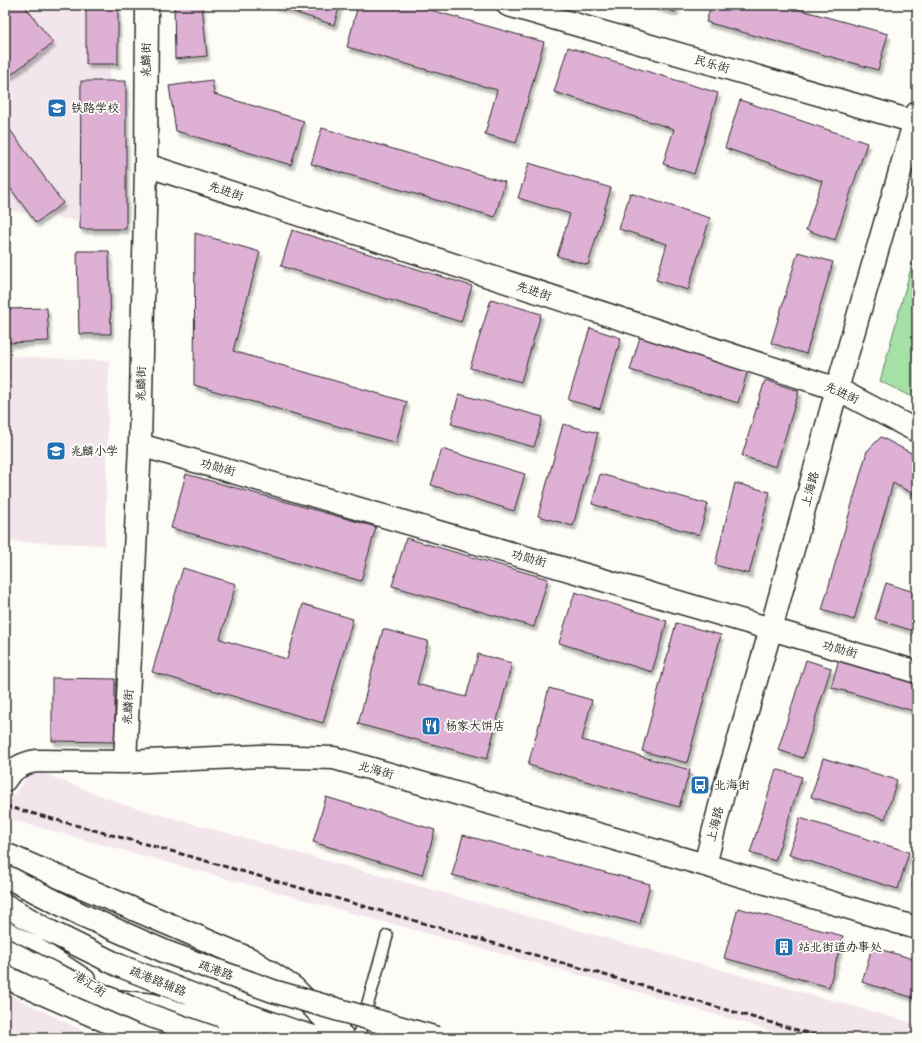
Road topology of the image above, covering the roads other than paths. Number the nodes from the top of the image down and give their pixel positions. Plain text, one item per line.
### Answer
1 (147, 5) edge
2 (508, 5) edge
3 (916, 119) edge
4 (146, 165) junction
5 (837, 389) junction
6 (917, 431) edge
7 (140, 445) junction
8 (771, 629) junction
9 (917, 672) edge
10 (125, 762) junction
11 (5, 780) edge
12 (5, 854) edge
13 (705, 865) junction
14 (5, 876) edge
15 (5, 905) edge
16 (917, 928) edge
17 (5, 932) edge
18 (387, 936) dead end
19 (5, 950) edge
20 (5, 977) edge
21 (40, 992) junction
22 (116, 1001) junction
23 (149, 1038) edge
24 (173, 1038) edge
25 (214, 1038) edge
26 (255, 1038) edge
27 (318, 1038) edge
28 (344, 1038) edge
29 (358, 1038) edge
30 (436, 1038) edge

1 - 4 main road, 兆麟街
2 - 3 main road, 民乐街
3 - 5 main road, 上海路
4 - 5 main road, 先进街
4 - 7 main road, 兆麟街
5 - 6 main road, 先进街
5 - 8 main road, 上海路
7 - 8 main road, 功勋街
7 - 10 main road, 兆麟街
8 - 9 main road, 功勋街
8 - 13 main road, 上海路
10 - 11 main road, 北海街
10 - 13 main road, 北海街
12 - 28 main road
13 - 16 main road, 北海街
14 - 30 main road, 疏港路, bridge
15 - 27 main road, 疏港路辅路
17 - 22 main road, 港汇街
18 - 29 lane
19 - 25 main road, bridge
20 - 21 main road, 疏港路辅路
21 - 22 main road, 疏港路辅路
21 - 23 main road, 疏港路辅路
22 - 24 main road, 港汇街
22 - 26 main road, 疏港路辅路

